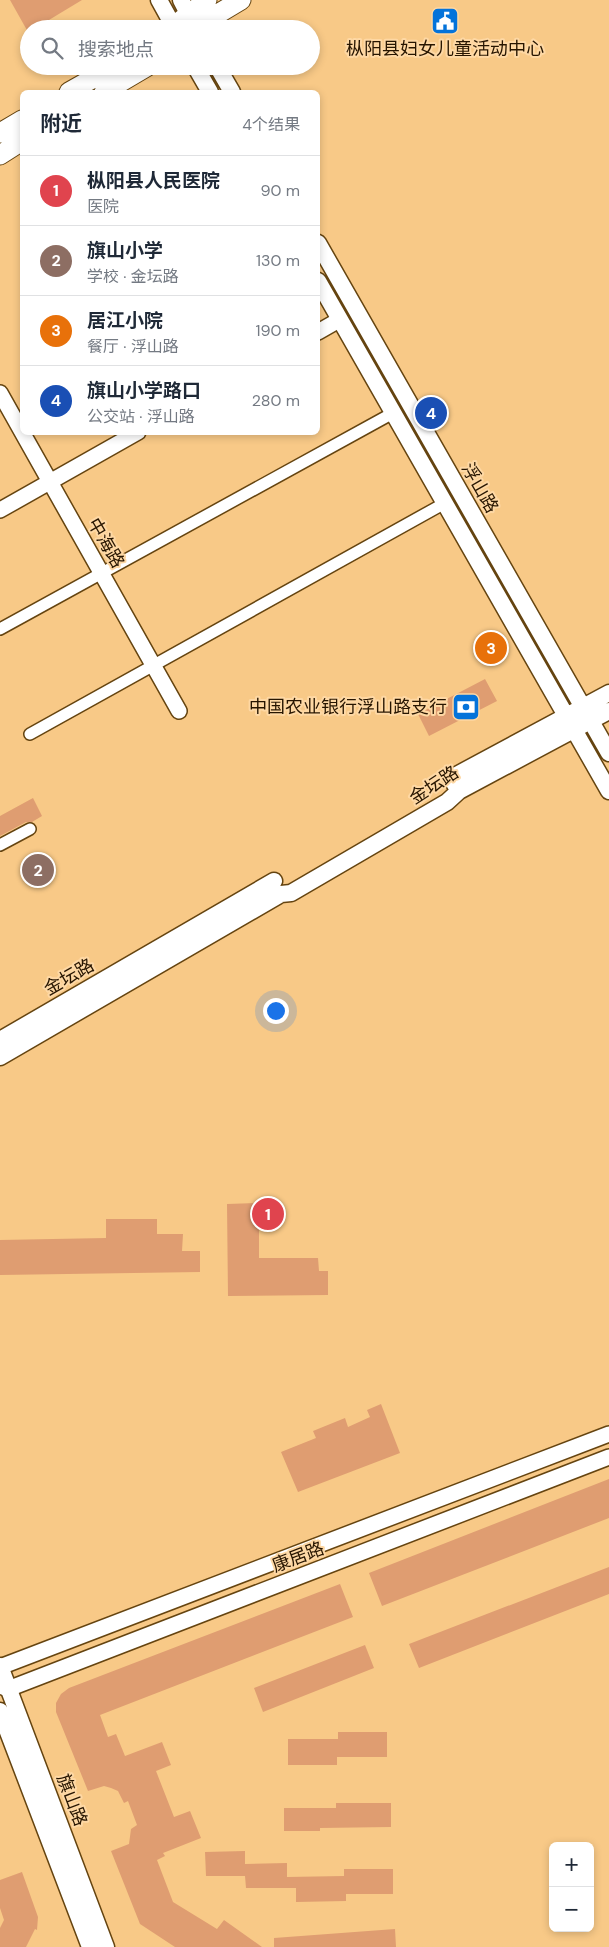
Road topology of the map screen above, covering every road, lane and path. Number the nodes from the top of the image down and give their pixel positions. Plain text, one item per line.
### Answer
1 (160, 0) edge
2 (208, 0) edge
3 (240, 0) edge
4 (191, 18) edge
5 (169, 20) edge
6 (99, 75) edge
7 (133, 75) edge
8 (200, 75) edge
9 (222, 75) edge
10 (73, 90) edge
11 (107, 90) edge
12 (209, 90) edge
13 (231, 90) edge
14 (20, 121) edge
15 (0, 133) edge
16 (20, 142) edge
17 (0, 155) edge
18 (320, 247) edge
19 (320, 286) edge
20 (339, 320) junction
21 (320, 331) edge
22 (0, 394) edge
23 (393, 414) junction
24 (20, 430) edge
25 (23, 435) edge
26 (133, 435) edge
27 (49, 482) junction
28 (445, 503) junction
29 (0, 510) edge
30 (101, 574) junction
31 (0, 629) edge
32 (153, 666) junction
33 (609, 693) edge
34 (179, 711) dead end
35 (609, 711) edge
36 (586, 714) junction
37 (570, 722) junction
38 (30, 734) dead end
39 (609, 753) edge
40 (609, 791) edge
41 (30, 829) dead end
42 (0, 845) edge
43 (278, 888) junction
44 (0, 1040) edge
45 (0, 1057) edge
46 (609, 1434) edge
47 (609, 1457) edge
48 (0, 1667) edge
49 (4, 1687) edge
50 (0, 1711) edge
51 (90, 1947) edge
52 (106, 1947) edge

1 - 5 main road
2 - 4 main road
3 - 4 main road
6 - 10 main road
7 - 11 main road
8 - 12 main road
9 - 13 main road
14 - 15 main road
16 - 17 main road
18 - 36 main road, 浮山路
19 - 20 main road
20 - 21 street
20 - 23 main road
22 - 24 street, 中海路
23 - 28 main road
23 - 30 street
25 - 27 street, 中海路
26 - 27 street
27 - 29 street
27 - 30 street, 中海路
28 - 32 street
28 - 37 main road
30 - 31 street
30 - 32 street, 中海路
32 - 34 street, 中海路
32 - 38 street
33 - 36 main road, 金坛路
35 - 36 main road, 金坛路
36 - 37 main road, 金坛路
36 - 39 main road, 浮山路
37 - 40 main road
37 - 43 main road, 金坛路
41 - 42 street
43 - 44 main road, 金坛路
43 - 45 main road, 金坛路
46 - 48 street, 康居路
47 - 49 street, 康居路
48 - 49 main road, 旗山路
49 - 52 main road, 旗山路
50 - 51 main road, 旗山路

